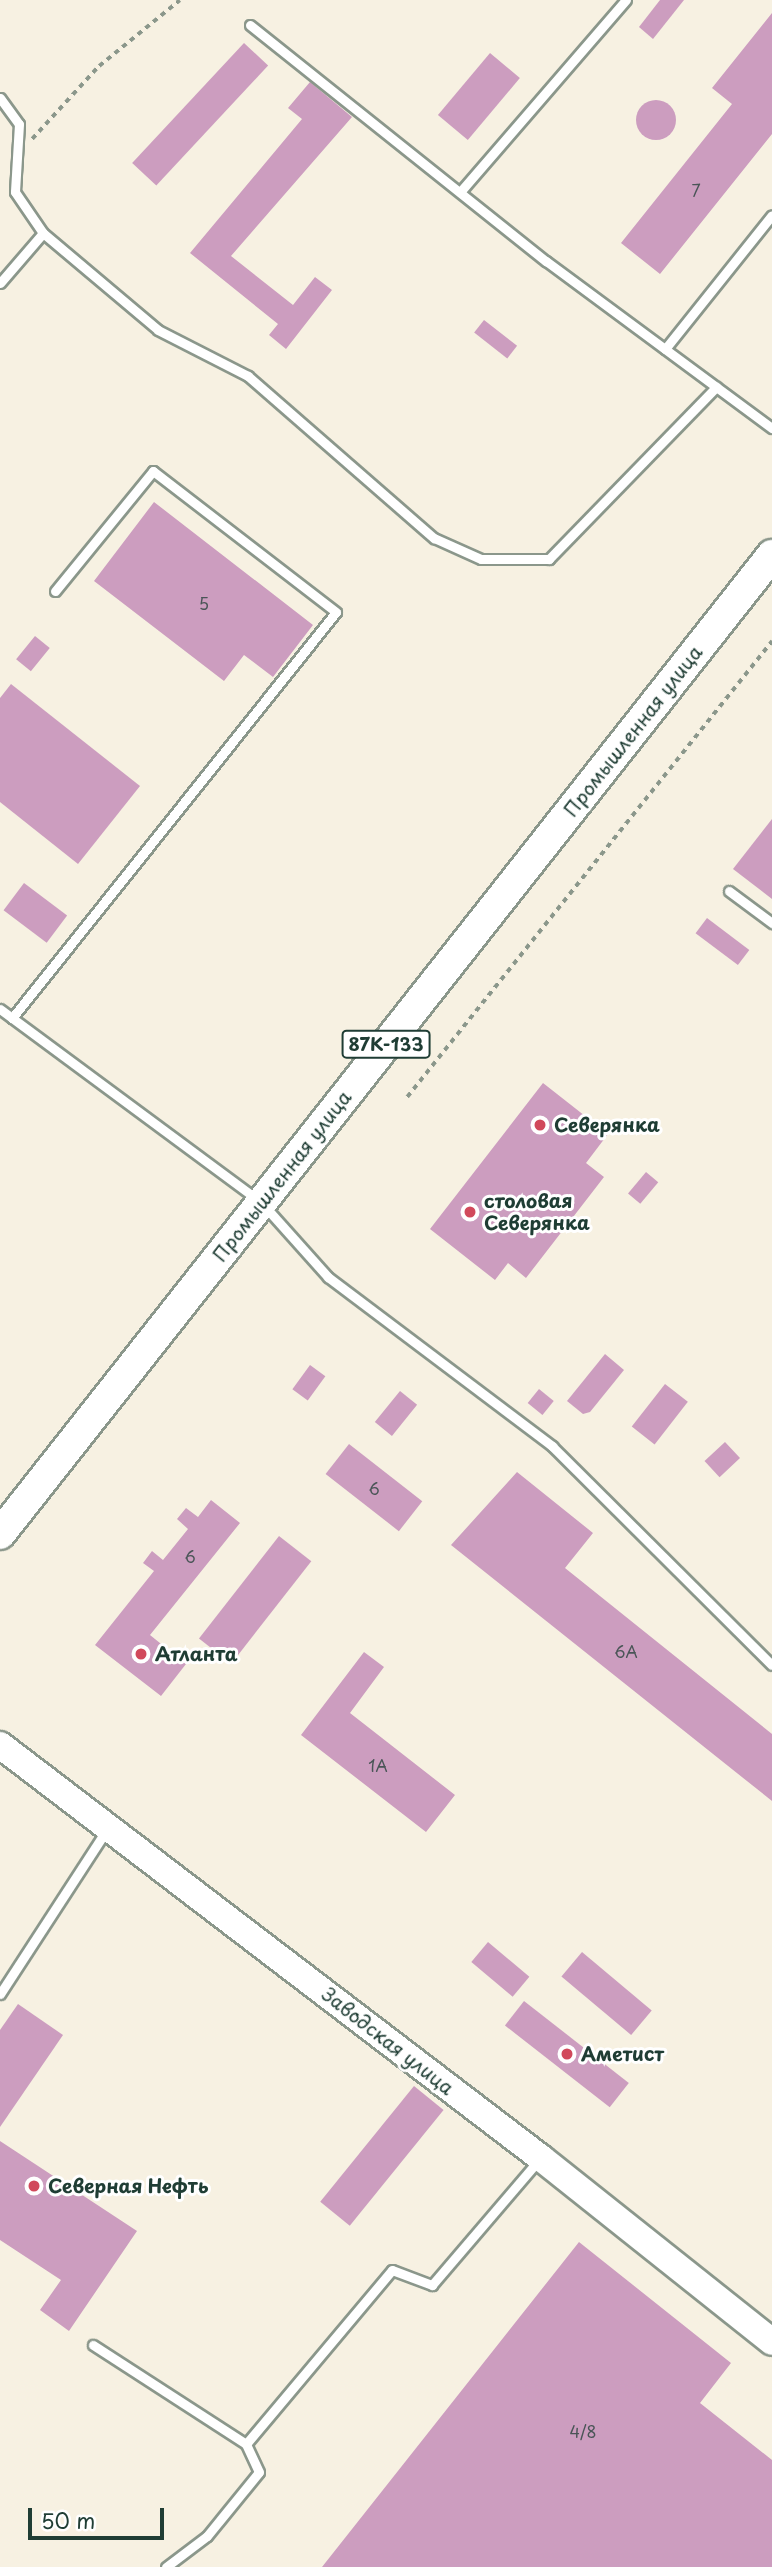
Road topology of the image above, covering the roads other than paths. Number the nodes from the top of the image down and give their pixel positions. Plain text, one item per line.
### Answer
1 (626, 0) edge
2 (250, 26) dead end
3 (0, 98) edge
4 (460, 192) junction
5 (772, 215) edge
6 (43, 233) junction
7 (0, 283) edge
8 (664, 349) junction
9 (716, 387) junction
10 (772, 428) edge
11 (771, 558) edge
12 (55, 591) dead end
13 (729, 891) dead end
14 (772, 923) edge
15 (0, 1009) edge
16 (12, 1018) junction
17 (261, 1202) junction
18 (0, 1534) edge
19 (772, 1665) edge
20 (0, 1745) edge
21 (109, 1827) junction
22 (0, 1994) edge
23 (541, 2158) junction
24 (772, 2342) edge
25 (93, 2345) dead end
26 (246, 2444) junction
27 (166, 2567) edge

1 - 4 lane
2 - 4 lane
3 - 6 lane
4 - 8 lane
5 - 8 lane
6 - 7 lane
6 - 9 lane
8 - 9 lane
9 - 10 lane
11 - 17 main road, Промышленная улица / 87К-133
12 - 16 lane
13 - 14 lane
15 - 16 lane
16 - 17 lane
17 - 18 main road, Промышленная улица / 87К-133
17 - 19 lane
20 - 21 street, Заводская улица
21 - 22 lane
21 - 23 street, Заводская улица
23 - 24 street, Заводская улица
23 - 26 lane
25 - 26 lane
26 - 27 lane

